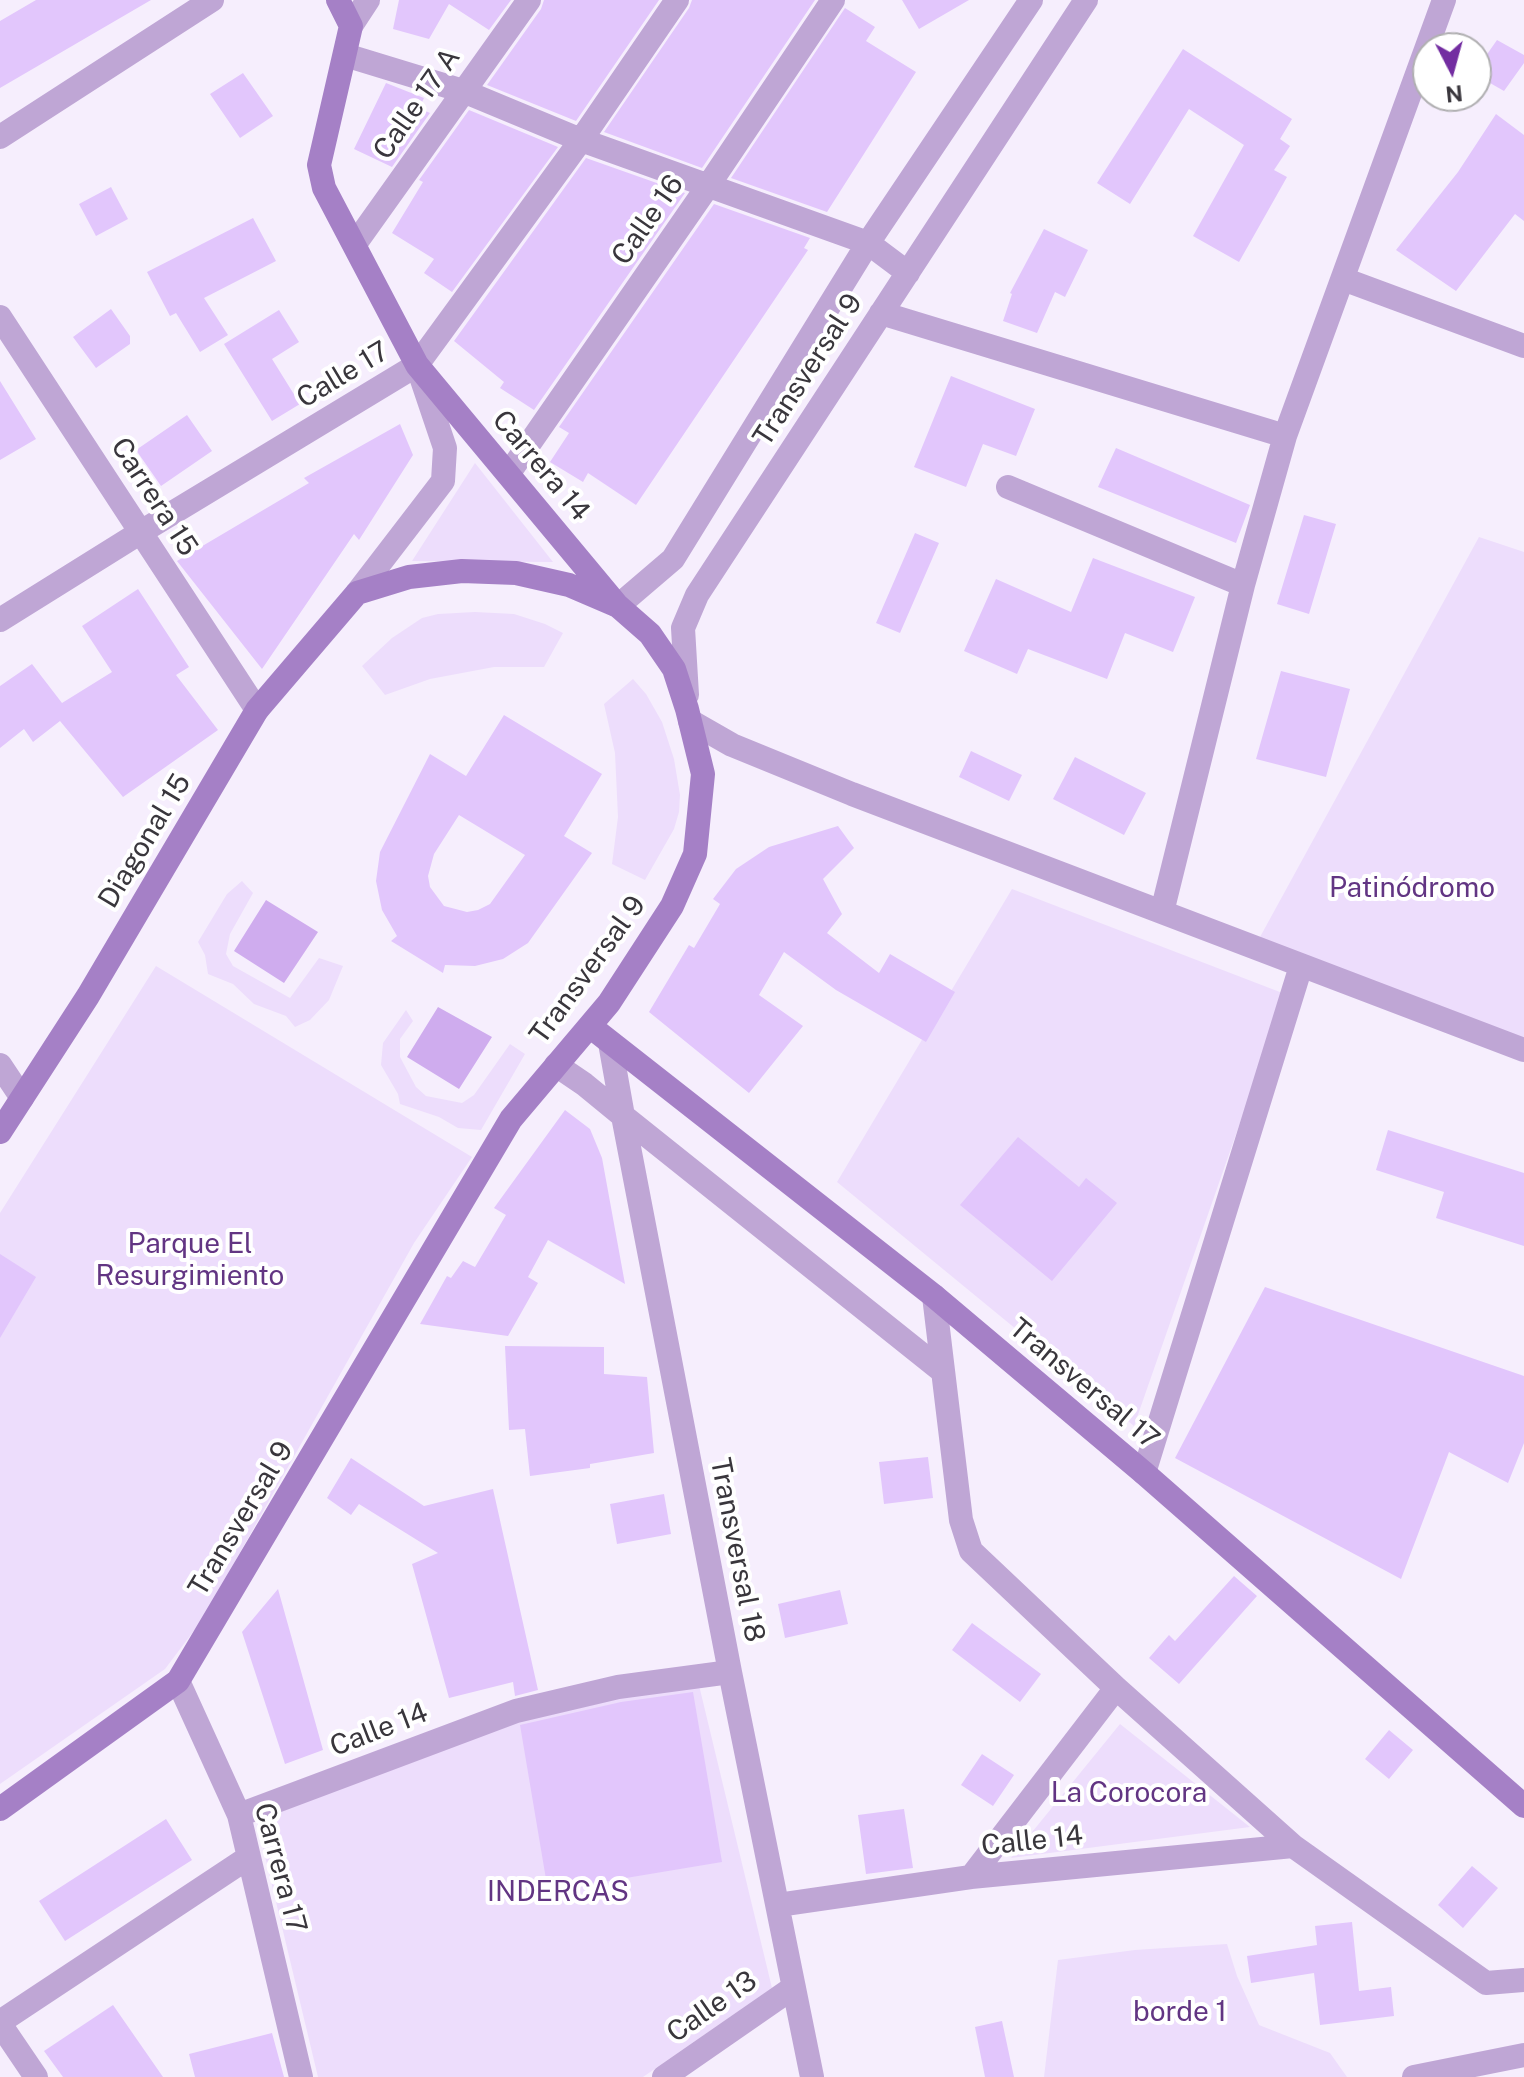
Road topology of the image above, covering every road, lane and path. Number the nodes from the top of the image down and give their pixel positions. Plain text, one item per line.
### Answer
1 (212, 0) edge
2 (338, 0) edge
3 (354, 0) edge
4 (368, 0) edge
5 (529, 0) edge
6 (677, 0) edge
7 (833, 0) edge
8 (1031, 0) edge
9 (1086, 0) edge
10 (1444, 0) edge
11 (351, 26) junction
12 (345, 55) junction
13 (463, 91) junction
14 (0, 137) edge
15 (581, 140) junction
16 (708, 186) junction
17 (868, 243) junction
18 (355, 244) junction
19 (908, 273) junction
20 (1343, 279) junction
21 (881, 313) junction
22 (0, 317) edge
23 (1524, 346) edge
24 (417, 365) junction
25 (1285, 436) junction
26 (509, 473) junction
27 (1008, 487) dead end
28 (141, 532) junction
29 (1243, 585) junction
30 (357, 593) junction
31 (618, 606) junction
32 (0, 620) edge
33 (257, 710) junction
34 (688, 715) junction
35 (1162, 912) junction
36 (1301, 966) junction
37 (591, 1027) junction
38 (610, 1043) junction
39 (1524, 1050) edge
40 (0, 1065) edge
41 (556, 1065) junction
42 (22, 1098) junction
43 (623, 1116) junction
44 (0, 1132) edge
45 (934, 1296) junction
46 (941, 1370) junction
47 (1144, 1473) junction
48 (730, 1672) junction
49 (178, 1681) junction
50 (1116, 1688) junction
51 (1524, 1806) edge
52 (0, 1809) edge
53 (239, 1815) junction
54 (1293, 1846) junction
55 (249, 1857) junction
56 (971, 1877) junction
57 (778, 1905) junction
58 (1524, 1980) edge
59 (794, 1987) junction
60 (0, 2023) edge
61 (1524, 2055) edge
62 (36, 2077) edge
63 (301, 2077) edge
64 (664, 2077) edge
65 (812, 2077) edge
66 (1414, 2077) edge

1 - 14 street
2 - 11 street
3 - 11 street
4 - 11 street
5 - 13 street, Calle 17 A
6 - 15 street, Calle 17
7 - 16 street, Calle 16
8 - 17 street, Transversal 9
9 - 19 street, Transversal 9
10 - 20 street
11 - 12 street
12 - 13 street
12 - 18 street, Carrera 14
13 - 15 street
13 - 18 street, Calle 17 A
15 - 16 street
15 - 24 street, Calle 17
16 - 17 street
16 - 26 street, Calle 16
17 - 19 street
17 - 31 street, Transversal 9
18 - 24 street, Carrera 14
19 - 21 street, Transversal 9
20 - 23 street
20 - 25 street
21 - 25 street
21 - 34 street, Transversal 9
22 - 28 street, Carrera 15
24 - 26 street, Carrera 14
24 - 28 street, Calle 17
24 - 30 street, Carrera 14
25 - 29 street
26 - 31 street, Carrera 14
27 - 29 street
28 - 32 street, Calle 17
28 - 33 street, Carrera 15
29 - 35 street
30 - 31 street
30 - 33 street, Diagonal 15
31 - 34 street
33 - 42 street, Diagonal 15
34 - 35 street
34 - 37 street, Transversal 9
35 - 36 street
36 - 39 street
36 - 47 street
37 - 38 street, Transversal 17
37 - 41 street, Transversal 9
38 - 43 street, Transversal 18
38 - 45 street, Transversal 17
40 - 42 street
41 - 43 street
41 - 49 street, Transversal 9
42 - 44 street, Diagonal 15
43 - 46 street
43 - 48 street, Transversal 18
45 - 46 street
45 - 47 street, Transversal 17
46 - 50 street
47 - 51 street, Transversal 17
48 - 53 street, Calle 14
48 - 57 street, Transversal 18
49 - 52 street, Transversal 9
49 - 53 street, Carrera 17
50 - 54 street
50 - 56 street
53 - 55 street, Carrera 17
54 - 56 street, Calle 14
54 - 58 street
55 - 60 street
55 - 63 street, Carrera 17
56 - 57 street, Calle 14
57 - 59 street, Transversal 18
59 - 64 street, Calle 13
59 - 65 street, Transversal 18
60 - 62 street
61 - 66 street

